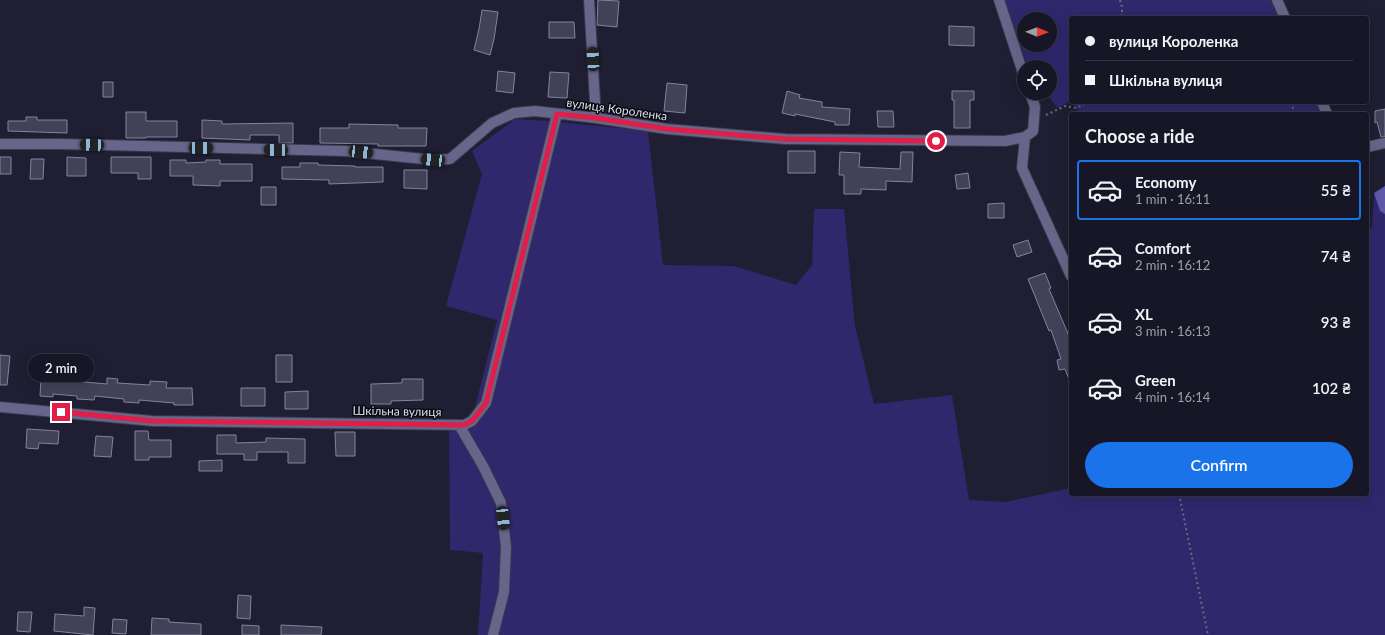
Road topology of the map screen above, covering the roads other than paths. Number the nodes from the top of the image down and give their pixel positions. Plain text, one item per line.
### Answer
1 (589, 0) edge
2 (999, 0) edge
3 (1277, 0) edge
4 (1284, 16) edge
5 (1019, 60) edge
6 (1032, 100) edge
7 (557, 114) junction
8 (596, 118) junction
9 (1029, 134) junction
10 (1385, 143) edge
11 (0, 144) edge
12 (1369, 147) edge
13 (1069, 272) edge
14 (0, 407) edge
15 (459, 425) junction
16 (493, 635) edge

1 - 8 street
2 - 5 street
3 - 4 street
6 - 9 street
7 - 8 street, вулиця Короленка
7 - 11 street, вулиця Короленка
7 - 15 street, Шкільна вулиця
8 - 9 street, вулиця Короленка
9 - 13 street
10 - 12 street
14 - 15 street, Шкільна вулиця
15 - 16 street

